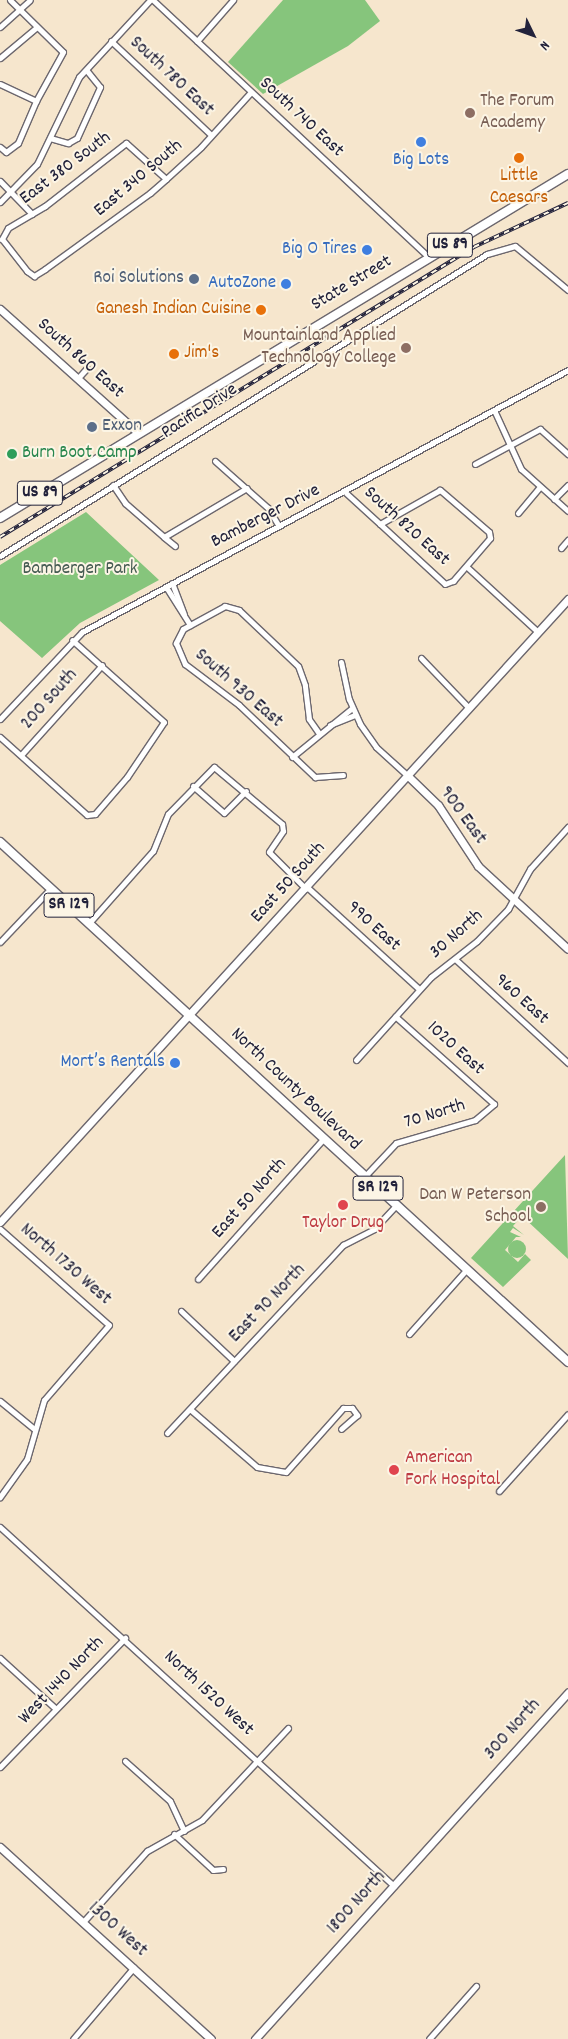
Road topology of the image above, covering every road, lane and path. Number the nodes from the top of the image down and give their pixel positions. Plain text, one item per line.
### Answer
1 (10, 0) edge
2 (30, 0) edge
3 (151, 0) edge
4 (234, 0) edge
5 (21, 12) junction
6 (0, 27) edge
7 (37, 27) junction
8 (197, 41) junction
9 (111, 42) junction
10 (0, 58) edge
11 (86, 70) junction
12 (0, 84) edge
13 (251, 92) junction
14 (36, 101) junction
15 (211, 134) junction
16 (50, 138) junction
17 (0, 147) edge
18 (567, 176) edge
19 (166, 179) junction
20 (0, 181) edge
21 (12, 192) junction
22 (0, 202) edge
23 (32, 214) junction
24 (2, 239) joint
25 (429, 257) junction
26 (568, 290) edge
27 (0, 309) edge
28 (87, 368) dead end
29 (568, 370) edge
30 (78, 378) junction
31 (494, 410) junction
32 (138, 433) junction
33 (509, 444) junction
34 (568, 454) edge
35 (215, 461) dead end
36 (475, 464) dead end
37 (113, 485) junction
38 (568, 485) edge
39 (540, 487) junction
40 (247, 488) junction
41 (346, 492) junction
42 (554, 500) junction
43 (568, 511) edge
44 (518, 513) dead end
45 (0, 518) edge
46 (380, 524) junction
47 (279, 526) junction
48 (164, 537) junction
49 (568, 540) edge
50 (174, 546) dead end
51 (561, 548) dead end
52 (0, 556) edge
53 (466, 567) junction
54 (172, 583) junction
55 (166, 587) junction
56 (567, 602) edge
57 (184, 614) junction
58 (190, 625) junction
59 (538, 632) junction
60 (72, 640) junction
61 (421, 658) dead end
62 (341, 662) dead end
63 (102, 665) junction
64 (352, 708) junction
65 (469, 708) junction
66 (355, 714) junction
67 (0, 719) edge
68 (323, 728) junction
69 (318, 732) junction
70 (0, 737) edge
71 (20, 756) junction
72 (292, 757) junction
73 (343, 775) dead end
74 (408, 776) junction
75 (193, 786) junction
76 (246, 791) junction
77 (568, 828) edge
78 (0, 842) edge
79 (51, 888) junction
80 (306, 888) junction
81 (512, 898) junction
82 (89, 923) junction
83 (0, 942) edge
84 (568, 949) edge
85 (455, 959) junction
86 (419, 989) junction
87 (190, 1015) junction
88 (396, 1016) junction
89 (356, 1060) dead end
90 (568, 1063) edge
91 (494, 1104) joint
92 (323, 1139) junction
93 (365, 1176) junction
94 (396, 1205) junction
95 (0, 1222) edge
96 (0, 1229) edge
97 (466, 1269) junction
98 (198, 1278) dead end
99 (181, 1311) dead end
100 (409, 1334) dead end
101 (234, 1361) junction
102 (568, 1362) edge
103 (0, 1401) edge
104 (190, 1410) junction
105 (568, 1414) edge
106 (33, 1428) junction
107 (340, 1430) dead end
108 (167, 1433) dead end
109 (499, 1491) dead end
110 (0, 1497) edge
111 (0, 1526) edge
112 (125, 1638) junction
113 (0, 1658) edge
114 (568, 1693) edge
115 (55, 1708) junction
116 (288, 1728) dead end
117 (125, 1761) dead end
118 (259, 1761) junction
119 (0, 1767) edge
120 (483, 1788) joint
121 (184, 1831) junction
122 (174, 1834) junction
123 (0, 1847) edge
124 (223, 1869) dead end
125 (394, 1886) junction
126 (83, 1922) junction
127 (134, 1967) junction
128 (476, 1986) dead end
129 (73, 2039) edge
130 (211, 2039) edge
131 (256, 2039) edge
132 (428, 2039) edge

1 - 5 street
2 - 5 street
3 - 8 street, South 740 East
3 - 9 street
4 - 8 street
5 - 6 street
5 - 7 street
7 - 10 street
7 - 14 street
8 - 13 street, South 740 East
9 - 11 street
9 - 15 street, South 780 East
11 - 16 street
11 - 16 street
12 - 14 street
13 - 15 street, East 340 South
13 - 25 street, South 740 East
14 - 17 street
15 - 19 street, East 340 South
16 - 21 street
18 - 25 main road, State Street / US 89
19 - 23 street, East 380 South
19 - 24 street, East 340 South
20 - 21 street
21 - 22 street
21 - 23 street
23 - 24 street, East 380 South
25 - 32 main road, State Street / US 89
26 - 37 street, Pacific Drive
27 - 30 street, South 860 East
28 - 30 street
29 - 31 street, Bamberger Drive
30 - 32 street, South 860 East
31 - 33 street
31 - 41 street, Bamberger Drive
32 - 45 main road, State Street / US 89
33 - 34 street
33 - 36 street
33 - 39 street
35 - 40 street
37 - 48 street
37 - 52 street, Pacific Drive
38 - 42 street
39 - 42 street
39 - 44 street
40 - 47 street
40 - 48 street
41 - 46 street, South 820 East
41 - 47 street, Bamberger Drive
42 - 43 street
46 - 53 street, South 820 East
46 - 53 street
47 - 54 street, Bamberger Drive
48 - 50 street
49 - 51 street
53 - 59 street
54 - 55 street, Bamberger Drive
54 - 57 street, South 930 East
55 - 57 street, South 930 East
55 - 60 street, Bamberger Drive
56 - 59 street, East 50 South
57 - 58 street, South 930 East
58 - 69 street
58 - 72 street, South 930 East
59 - 65 street, East 50 South
60 - 63 street
60 - 67 street, Bamberger Drive
61 - 65 street
62 - 64 street, 900 East
63 - 71 street, 200 South
63 - 71 street
64 - 66 street, 900 East
64 - 68 street
65 - 74 street, East 50 South
66 - 68 street
66 - 74 street, 900 East
68 - 69 street
69 - 72 street
70 - 71 street
72 - 73 street
74 - 80 street, East 50 South
74 - 81 street, 900 East
75 - 76 street
75 - 76 street
75 - 82 street
76 - 80 street, 990 East
77 - 81 street, 30 North
78 - 79 main road, North County Boulevard / SR 129
79 - 82 main road, North County Boulevard / SR 129
79 - 83 street
80 - 86 street, 990 East
80 - 87 street, East 50 South
81 - 84 street, 900 East
81 - 85 street, 30 North
82 - 87 main road, North County Boulevard / SR 129
85 - 86 street, 30 North
85 - 90 street, 960 East
86 - 88 street, 30 North
87 - 92 main road, North County Boulevard / SR 129
87 - 95 street, East 50 South
88 - 89 street, 30 North
88 - 91 street, 1020 East
91 - 93 street, 70 North
92 - 93 main road, North County Boulevard / SR 129
92 - 98 street, East 50 North
93 - 94 main road, North County Boulevard / SR 129
94 - 97 main road, North County Boulevard / SR 129
94 - 101 street, East 90 North
96 - 106 street, North 1730 West
97 - 100 street
97 - 102 main road, North County Boulevard / SR 129
99 - 101 street
101 - 104 street, East 90 North
103 - 106 street
104 - 107 street
104 - 108 street, East 90 North
105 - 109 street
106 - 110 street
111 - 112 street, North 1520 West
112 - 115 street, West 1440 North
112 - 118 street, North 1520 West
113 - 115 street
114 - 120 street, 300 North
115 - 119 street, West 1440 North
116 - 118 street
117 - 121 street
118 - 121 street
118 - 125 street, North 1520 West
120 - 125 street, 1800 North
121 - 122 street
122 - 124 street
122 - 126 street
123 - 126 street, 1300 West
125 - 131 street, 1800 North
126 - 127 street, 1300 West
127 - 129 street
127 - 130 street, 1300 West
128 - 132 street

